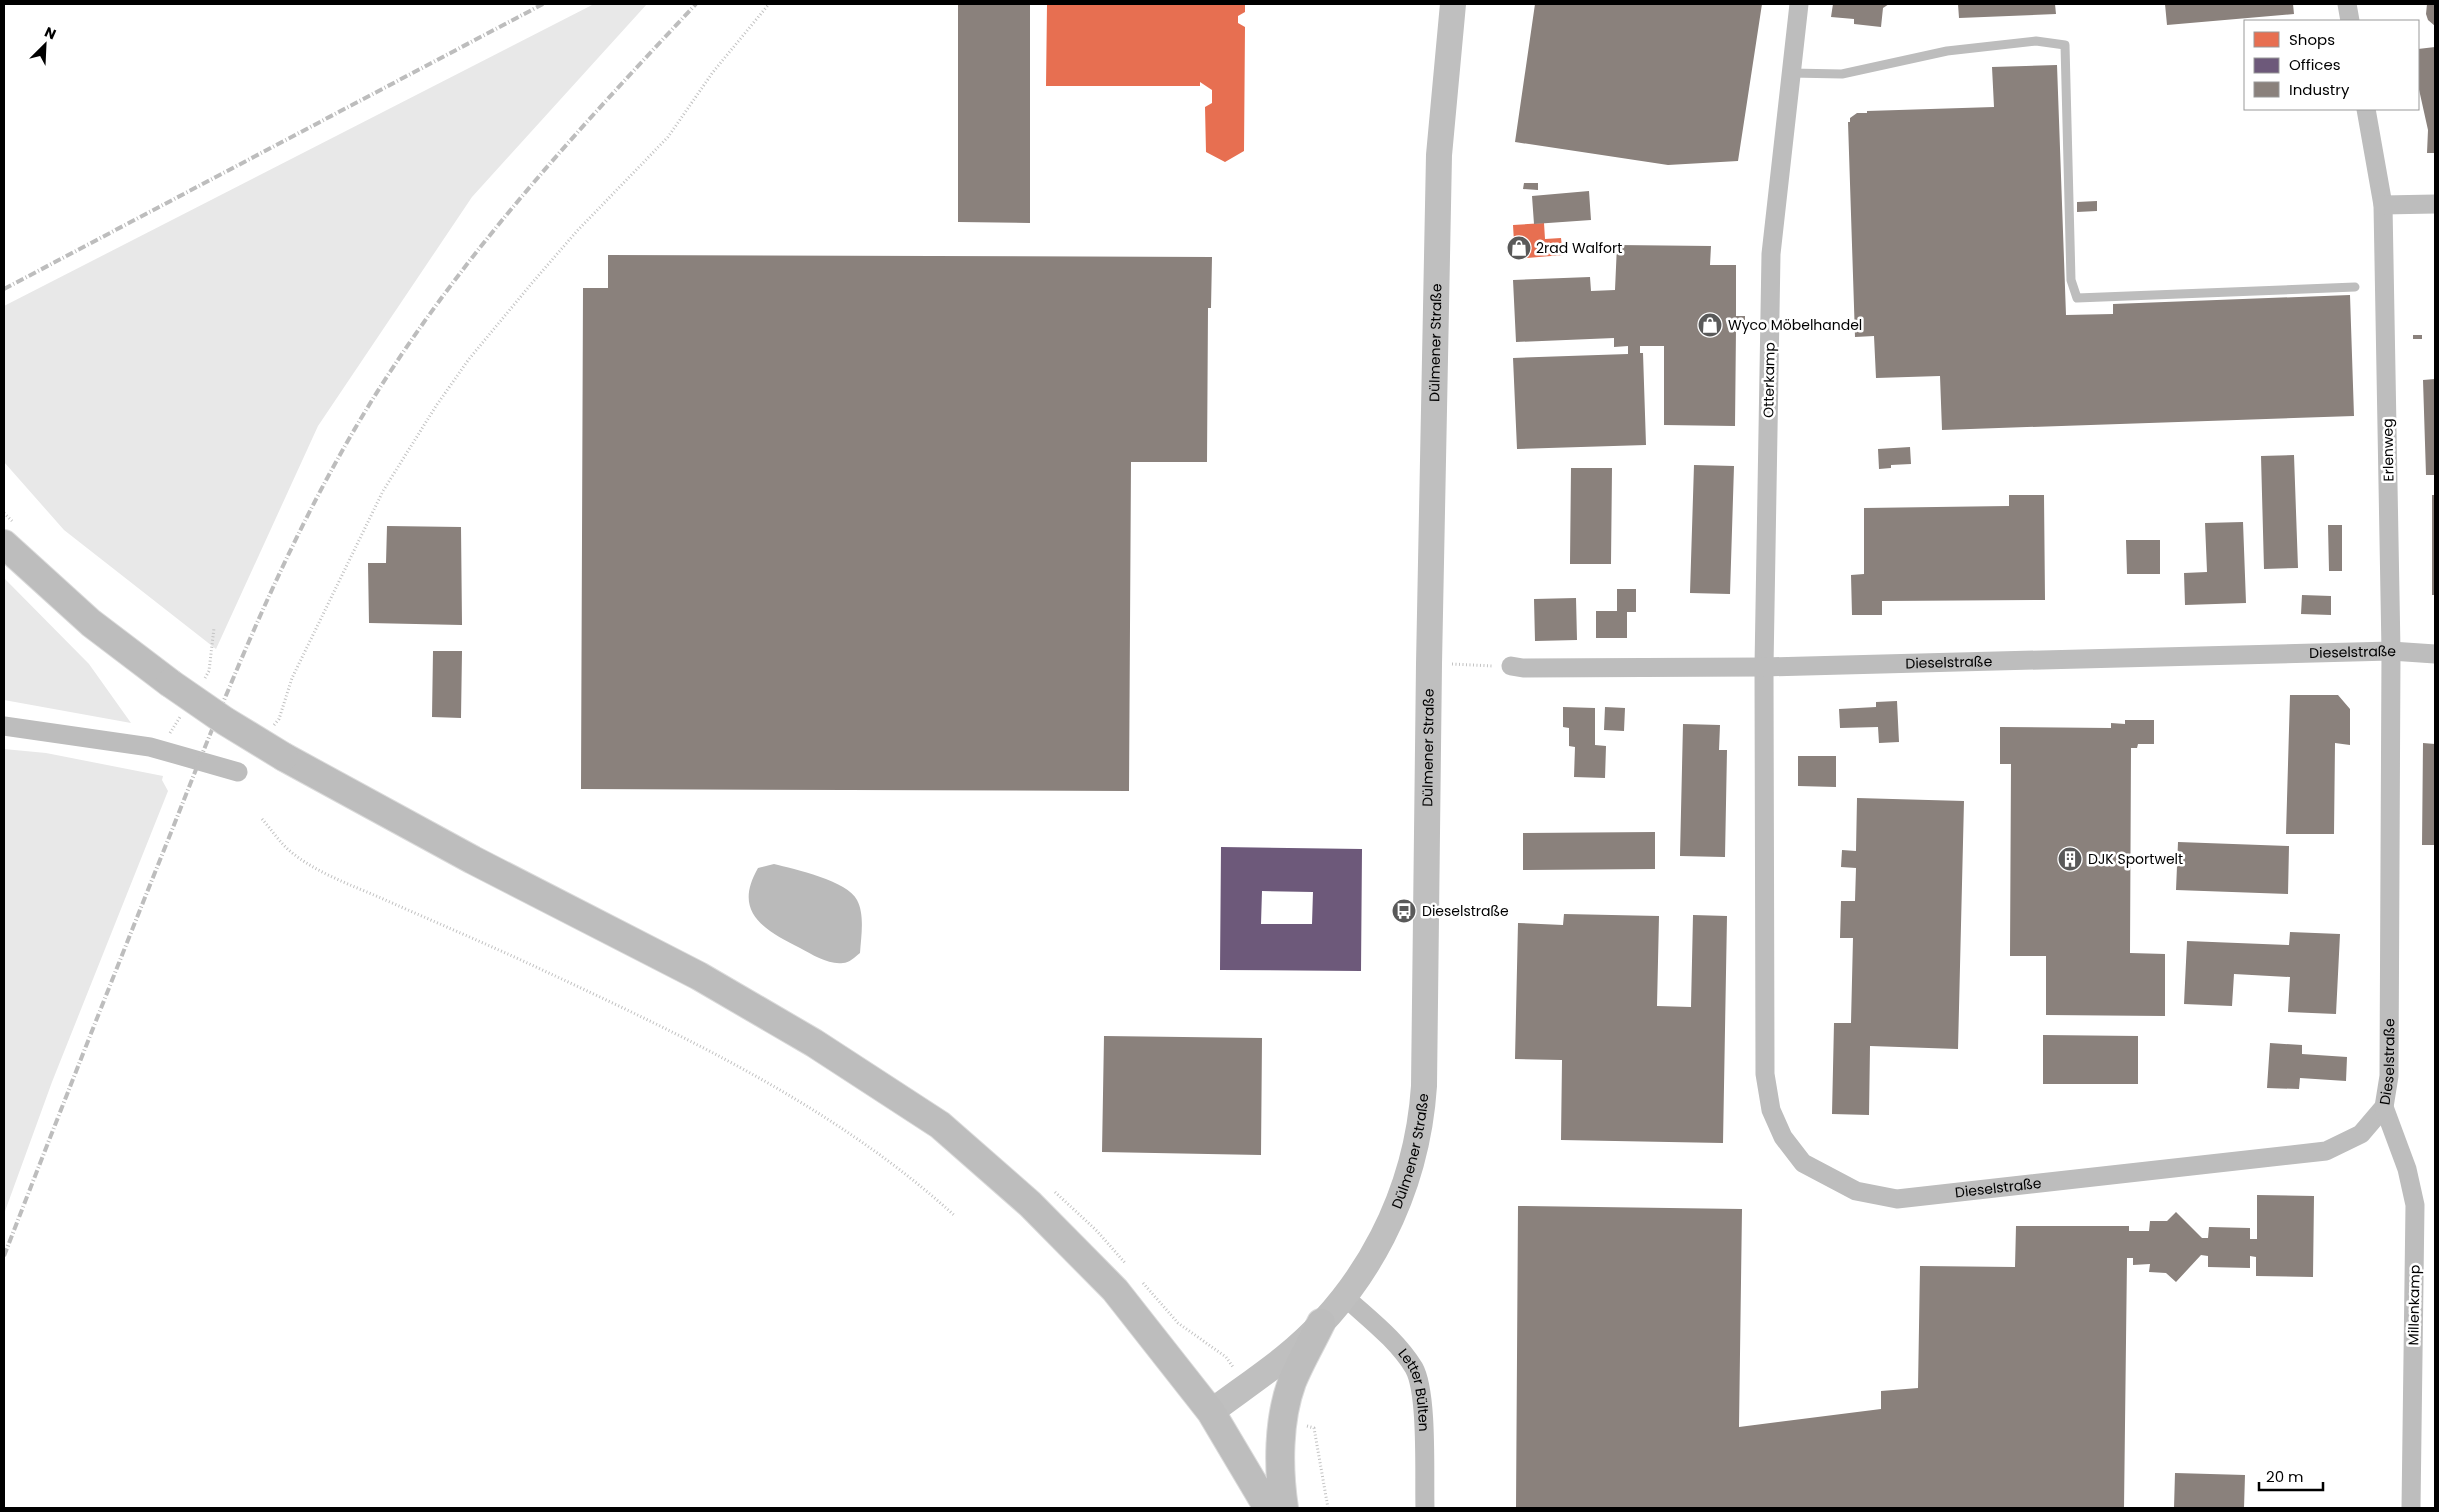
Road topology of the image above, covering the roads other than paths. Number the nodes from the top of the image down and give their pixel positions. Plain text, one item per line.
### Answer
1 (1453, 4) edge
2 (1799, 4) edge
3 (2346, 4) edge
4 (2350, 20) edge
5 (1791, 73) junction
6 (2366, 110) edge
7 (2435, 204) edge
8 (2383, 205) junction
9 (2355, 287) dead end
10 (4, 544) edge
11 (2392, 651) junction
12 (2435, 654) edge
13 (1510, 666) road end
14 (1764, 667) junction
15 (4, 726) edge
16 (238, 772) dead end
17 (2384, 1107) junction
18 (1345, 1297) junction
19 (1322, 1323) junction
20 (1211, 1412) junction
21 (1268, 1508) edge
22 (1284, 1508) edge
23 (1425, 1508) edge
24 (2411, 1508) edge

1 - 18 street, Dülmener Straße
2 - 5 street, Otterkamp
3 - 4 street
5 - 9 lane
5 - 14 street, Otterkamp
6 - 8 street, Erlenweg
7 - 8 street
8 - 11 street, Erlenweg
10 - 20 main road, bridge
11 - 12 street
11 - 14 street, Dieselstraße
11 - 17 street, Dieselstraße
13 - 14 street, Dieselstraße
14 - 17 street, Dieselstraße
15 - 16 street
17 - 24 street, Millenkamp
18 - 19 street, Dülmener Straße
18 - 23 street, Letter Bülten
19 - 20 street, Dülmener Straße
19 - 22 main road
20 - 21 main road

